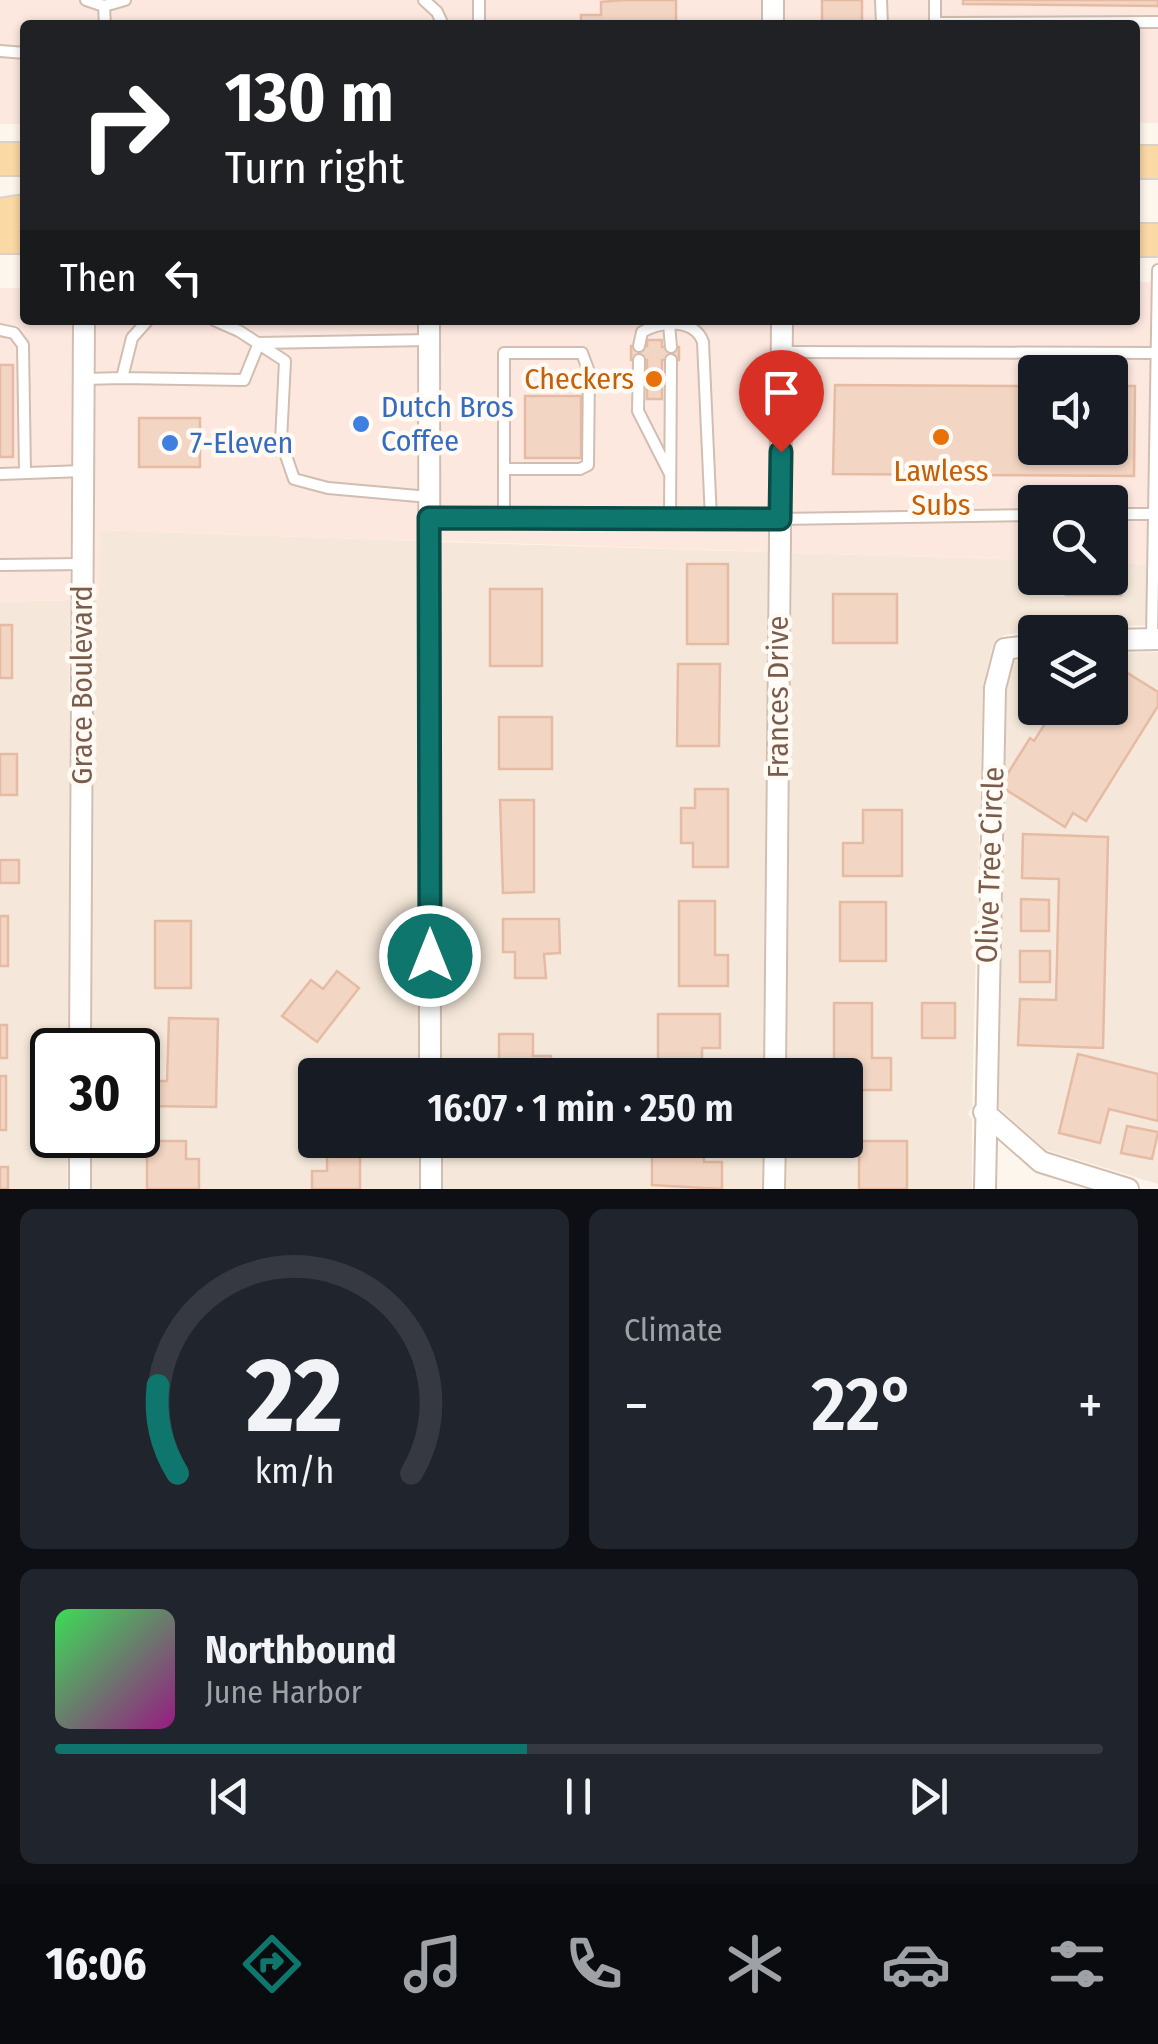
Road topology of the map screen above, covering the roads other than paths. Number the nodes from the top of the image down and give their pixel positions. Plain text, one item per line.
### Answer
1 (86, 0) edge
2 (125, 0) edge
3 (424, 0) edge
4 (104, 6) junction
5 (104, 20) edge
6 (441, 20) edge
7 (1158, 270) edge
8 (84, 325) edge
9 (144, 325) edge
10 (224, 325) edge
11 (666, 325) edge
12 (669, 325) edge
13 (677, 325) edge
14 (782, 325) edge
15 (0, 330) edge
16 (429, 330) edge
17 (258, 343) junction
18 (639, 346) dead end
19 (671, 347) dead end
20 (782, 352) junction
21 (1157, 352) edge
22 (638, 360) dead end
23 (671, 360) dead end
24 (122, 378) junction
25 (83, 379) junction
26 (504, 469) junction
27 (83, 471) junction
28 (25, 473) junction
29 (670, 473) junction
30 (0, 474) edge
31 (430, 507) junction
32 (1128, 514) edge
33 (1156, 514) edge
34 (1018, 515) edge
35 (504, 518) junction
36 (670, 518) junction
37 (711, 518) junction
38 (780, 519) junction
39 (82, 564) junction
40 (0, 566) edge
41 (1155, 639) edge
42 (1128, 640) edge
43 (1018, 647) edge
44 (80, 1028) edge
45 (430, 1058) edge
46 (775, 1058) edge
47 (984, 1112) junction
48 (80, 1158) edge
49 (431, 1158) edge
50 (775, 1158) edge
51 (80, 1189) edge
52 (431, 1189) edge
53 (774, 1189) edge
54 (985, 1189) edge
55 (1128, 1189) edge

1 - 4 lane
2 - 4 lane
3 - 6 lane
4 - 5 lane
7 - 21 lane
8 - 25 street, Grace Boulevard
9 - 24 lane
10 - 17 lane
11 - 18 lane
12 - 19 lane
13 - 37 lane
14 - 20 street, Frances Drive
15 - 28 lane
16 - 17 lane
16 - 31 street
17 - 24 lane
17 - 31 lane
20 - 21 lane
20 - 38 street, Frances Drive
21 - 33 lane
22 - 29 lane
23 - 29 lane
24 - 25 lane
25 - 27 street, Grace Boulevard
26 - 26 lane
26 - 35 lane
27 - 28 lane
27 - 39 street, Grace Boulevard
28 - 30 lane
29 - 36 lane
31 - 35 lane
31 - 45 street
32 - 33 lane
33 - 41 lane
34 - 38 lane
35 - 36 lane
36 - 37 lane
37 - 38 lane
38 - 46 street, Frances Drive
39 - 40 lane
39 - 44 street, Grace Boulevard
41 - 42 street
43 - 47 street, Olive Tree Circle
47 - 54 street, Olive Tree Circle
47 - 55 street
48 - 51 street
49 - 52 street
50 - 53 street

